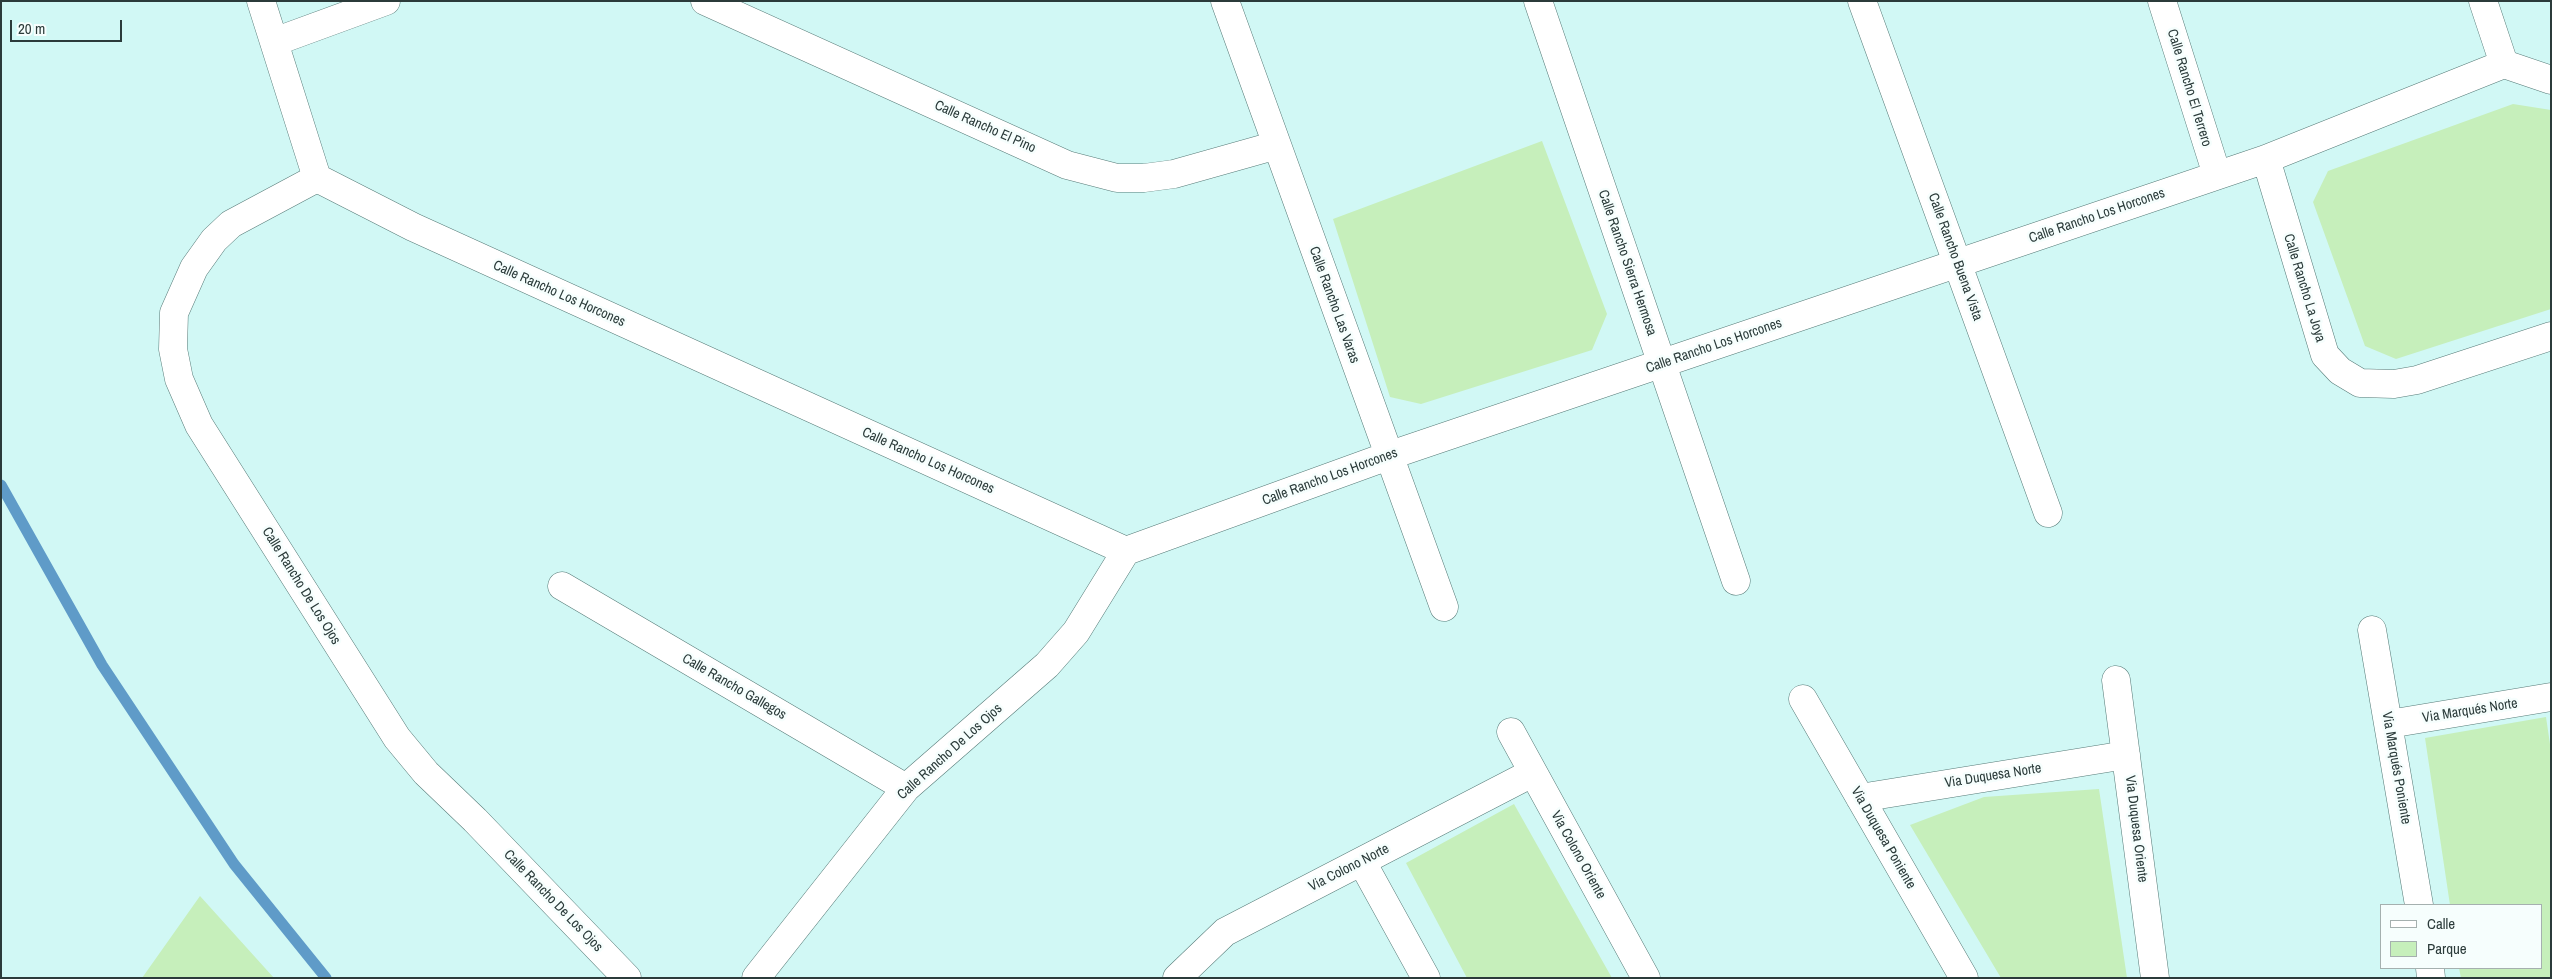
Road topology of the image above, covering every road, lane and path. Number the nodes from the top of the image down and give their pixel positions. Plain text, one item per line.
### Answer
1 (261, 1) edge
2 (386, 1) edge
3 (705, 1) edge
4 (1225, 1) edge
5 (1538, 1) edge
6 (1862, 1) edge
7 (2162, 1) edge
8 (2482, 1) edge
9 (274, 42) junction
10 (2504, 64) junction
11 (2551, 80) edge
12 (1277, 144) junction
13 (2266, 159) junction
14 (2216, 176) junction
15 (317, 178) junction
16 (1957, 263) junction
17 (2551, 336) edge
18 (1661, 364) junction
19 (1388, 456) junction
20 (2048, 513) dead end
21 (1126, 551) junction
22 (1736, 581) dead end
23 (562, 586) dead end
24 (1444, 607) dead end
25 (2372, 630) dead end
26 (2116, 680) dead end
27 (2551, 697) edge
28 (1803, 699) dead end
29 (2390, 724) junction
30 (1511, 732) dead end
31 (2126, 755) junction
32 (1532, 773) junction
33 (906, 788) junction
34 (1860, 798) junction
35 (1362, 862) junction
36 (2419, 904) edge
37 (627, 978) edge
38 (756, 978) edge
39 (1177, 978) edge
40 (1426, 978) edge
41 (1646, 978) edge
42 (1964, 978) edge
43 (2155, 978) edge

1 - 9 street
2 - 9 street
3 - 12 street, Calle Rancho El Pino
4 - 12 street, Calle Rancho Las Varas
5 - 18 street, Calle Rancho Sierra Hermosa
6 - 16 street, Calle Rancho Buena Vista
7 - 14 street, Calle Rancho El Terrero
8 - 10 street
9 - 15 street
10 - 11 street
10 - 13 street, Calle Rancho Los Horcones
12 - 19 street, Calle Rancho Las Varas
13 - 14 street, Calle Rancho Los Horcones
13 - 17 street, Calle Rancho La Joya
14 - 16 street, Calle Rancho Los Horcones
15 - 21 street, Calle Rancho Los Horcones
15 - 37 street, Calle Rancho De Los Ojos
16 - 18 street, Calle Rancho Los Horcones
16 - 20 street, Calle Rancho Buena Vista
18 - 19 street, Calle Rancho Los Horcones
18 - 22 street, Calle Rancho Sierra Hermosa
19 - 21 street, Calle Rancho Los Horcones
19 - 24 street, Calle Rancho Las Varas
21 - 33 street, Calle Rancho De Los Ojos
23 - 33 street, Calle Rancho Gallegos
25 - 29 street, Via Marqués Poniente
26 - 31 street, Via Duquesa Oriente
27 - 29 street, Via Marqués Norte
28 - 34 street, Via Duquesa Poniente
29 - 36 street, Via Marqués Poniente
30 - 32 street, Via Colono Oriente
31 - 34 street, Via Duquesa Norte
31 - 43 street, Via Duquesa Oriente
32 - 35 street, Via Colono Norte
32 - 41 street, Via Colono Oriente
33 - 38 street, Calle Rancho De Los Ojos
34 - 42 street, Via Duquesa Poniente
35 - 39 street, Via Colono Norte
35 - 40 street

